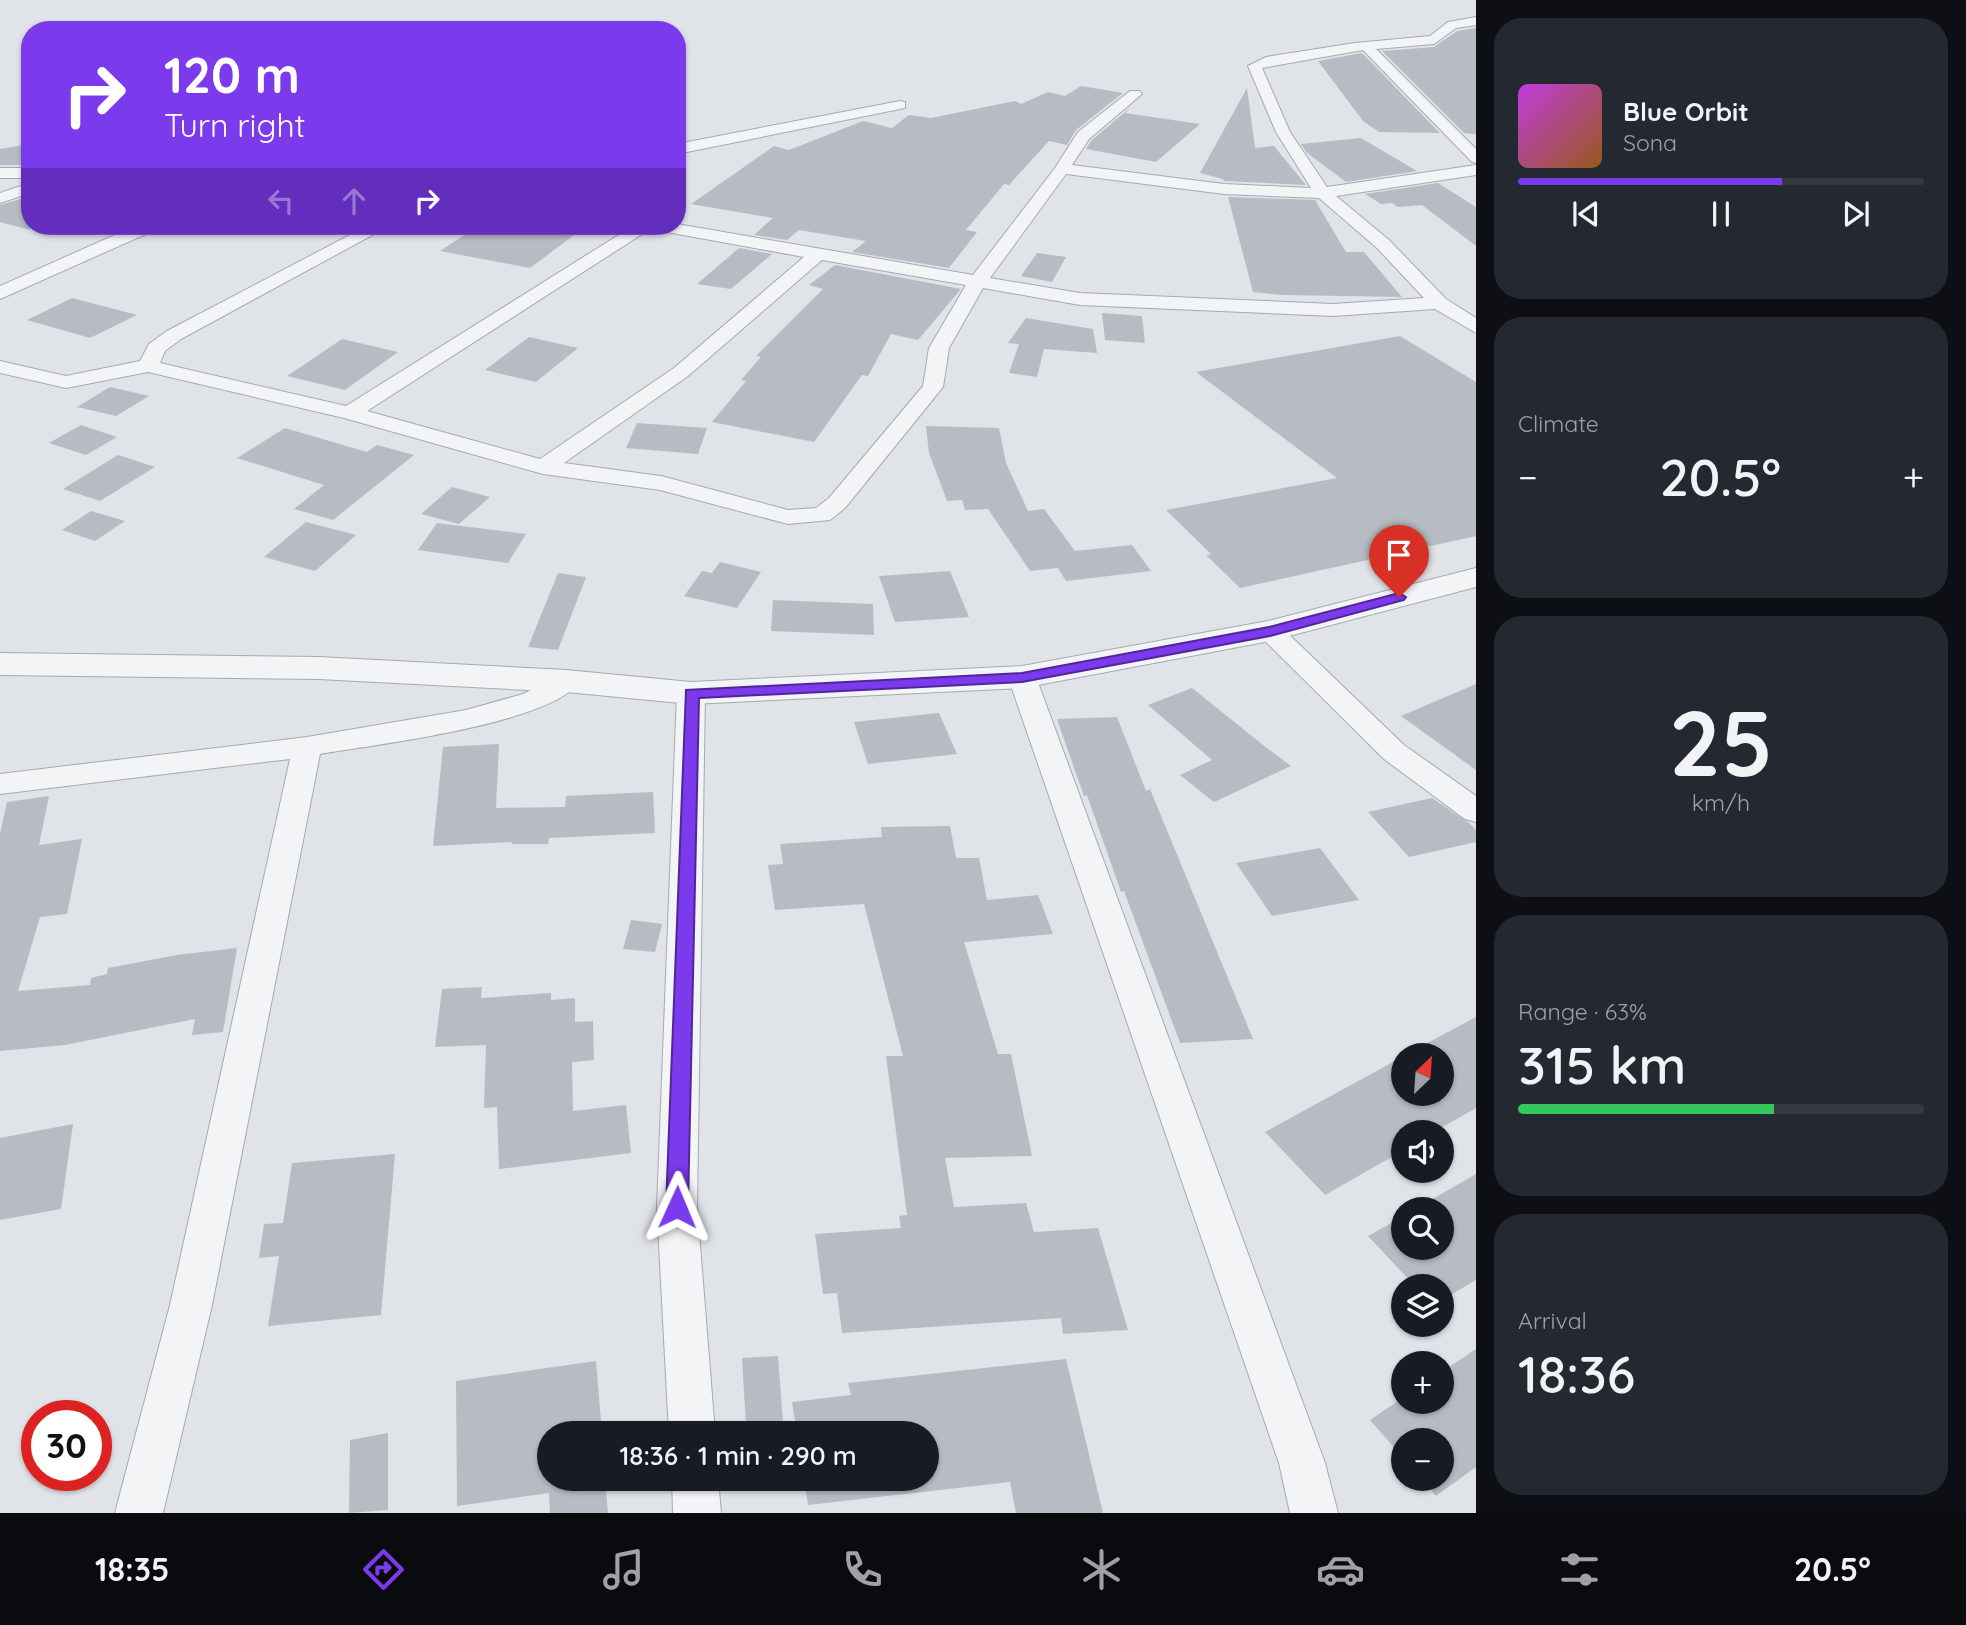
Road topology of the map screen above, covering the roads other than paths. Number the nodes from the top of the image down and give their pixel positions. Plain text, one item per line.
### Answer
1 (1476, 21) edge
2 (1452, 25) junction
3 (1476, 38) edge
4 (1366, 46) junction
5 (1135, 94) dead end
6 (900, 105) dead end
7 (686, 147) edge
8 (1476, 158) edge
9 (1062, 169) junction
10 (1476, 170) edge
11 (0, 173) edge
12 (21, 173) edge
13 (21, 191) edge
14 (1324, 193) junction
15 (0, 198) edge
16 (686, 231) edge
17 (127, 235) edge
18 (363, 235) edge
19 (630, 235) edge
20 (819, 253) junction
21 (977, 282) junction
22 (0, 293) edge
23 (1439, 303) junction
24 (1476, 327) edge
25 (148, 366) junction
26 (0, 367) edge
27 (349, 412) junction
28 (543, 467) junction
29 (1476, 577) edge
30 (1270, 631) junction
31 (0, 663) edge
32 (1022, 677) junction
33 (566, 681) junction
34 (691, 694) junction
35 (307, 747) junction
36 (0, 784) edge
37 (1476, 811) edge
38 (691, 1421) edge
39 (696, 1491) edge
40 (139, 1513) edge
41 (697, 1513) edge
42 (1314, 1513) edge

1 - 2 street
2 - 3 street
2 - 4 street
4 - 8 street
4 - 14 street
5 - 9 street
6 - 7 street
9 - 14 street
9 - 21 street
10 - 14 street
11 - 12 street
13 - 15 street
14 - 23 street
16 - 20 street
17 - 22 street
18 - 25 street
19 - 27 street
20 - 21 street
20 - 28 street
21 - 23 street
21 - 28 street
23 - 24 street
25 - 26 street
25 - 27 street
27 - 28 street
29 - 30 street
30 - 32 street
30 - 37 street
31 - 33 street
32 - 34 street
32 - 42 street
33 - 34 street
33 - 35 street
34 - 38 street
35 - 36 street
35 - 40 street
39 - 41 street

